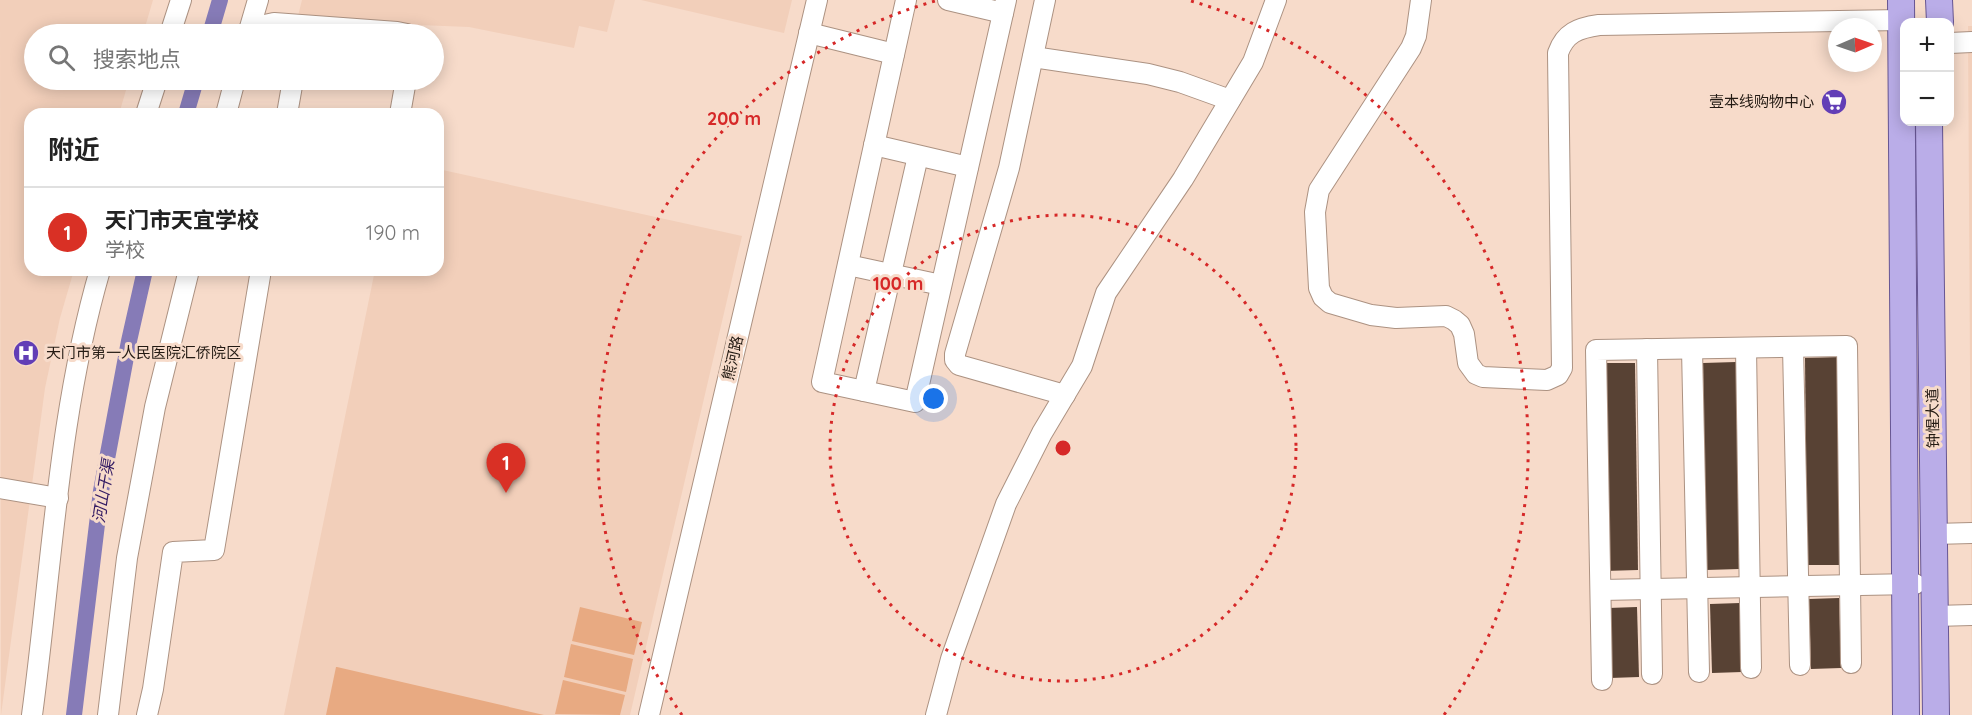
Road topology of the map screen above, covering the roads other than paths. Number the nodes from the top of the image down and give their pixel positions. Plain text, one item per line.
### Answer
1 (181, 0) edge
2 (258, 0) edge
3 (817, 0) edge
4 (906, 0) edge
5 (951, 0) edge
6 (1045, 0) edge
7 (1276, 0) edge
8 (1421, 0) edge
9 (1928, 0) edge
10 (1939, 0) edge
11 (1004, 7) edge
12 (1906, 11) edge
13 (1928, 18) edge
14 (1940, 18) edge
15 (173, 24) edge
16 (251, 24) edge
17 (809, 33) junction
18 (1972, 42) edge
19 (1954, 43) edge
20 (894, 54) junction
21 (1033, 57) junction
22 (154, 90) edge
23 (232, 90) edge
24 (291, 90) edge
25 (404, 90) edge
26 (1230, 100) junction
27 (148, 108) edge
28 (228, 108) edge
29 (288, 108) edge
30 (401, 108) edge
31 (1913, 126) edge
32 (1929, 126) edge
33 (1941, 126) edge
34 (874, 145) junction
35 (918, 156) junction
36 (968, 167) junction
37 (848, 265) junction
38 (891, 274) junction
39 (99, 276) edge
40 (188, 276) edge
41 (260, 276) edge
42 (941, 285) junction
43 (1793, 347) junction
44 (1746, 348) junction
45 (1692, 349) junction
46 (1647, 350) junction
47 (864, 391) junction
48 (1065, 395) junction
49 (0, 488) edge
50 (58, 498) junction
51 (1972, 533) edge
52 (1940, 534) junction
53 (1911, 584) junction
54 (1850, 585) junction
55 (1750, 587) junction
56 (1799, 587) junction
57 (1696, 588) junction
58 (1650, 589) junction
59 (1601, 590) junction
60 (1972, 615) edge
61 (1941, 616) junction
62 (1851, 663) dead end
63 (1800, 666) dead end
64 (1751, 668) dead end
65 (1699, 672) dead end
66 (1652, 675) dead end
67 (1602, 680) dead end
68 (32, 715) edge
69 (108, 715) edge
70 (147, 715) edge
71 (650, 715) edge
72 (936, 715) edge
73 (1906, 715) edge
74 (1916, 715) edge
75 (1936, 715) edge
76 (1947, 715) edge

1 - 15 street
2 - 16 street
3 - 17 street, 熊河路
4 - 20 street
5 - 11 street
6 - 21 street
7 - 26 street
8 - 12 street
9 - 13 main road
10 - 14 main road
11 - 36 street
12 - 53 main road
17 - 20 street
17 - 71 street, 熊河路
18 - 19 street
20 - 34 street
21 - 26 street
21 - 48 street
22 - 27 street
23 - 28 street
24 - 29 street
25 - 30 street
26 - 48 street
31 - 53 main road, 钟惺大道
32 - 52 main road, 钟惺大道
33 - 52 main road
34 - 35 street
34 - 37 street
35 - 36 street
35 - 38 street
36 - 42 street
37 - 38 street
37 - 47 street
38 - 42 street
38 - 47 street
39 - 50 street
40 - 69 street
41 - 70 street
42 - 47 street
43 - 44 street
43 - 54 street
43 - 56 street
44 - 45 street
44 - 55 street
45 - 46 street
45 - 57 street
46 - 58 street
46 - 59 street
48 - 72 street
49 - 50 street
50 - 68 street
51 - 52 street
52 - 61 main road
53 - 54 street
53 - 73 main road
53 - 74 main road, 钟惺大道
54 - 56 street
54 - 62 street
55 - 56 street
55 - 57 street
55 - 64 street
56 - 63 street
57 - 58 street
57 - 65 street
58 - 59 street
58 - 66 street
59 - 67 street
60 - 61 street
61 - 75 main road
61 - 76 main road

